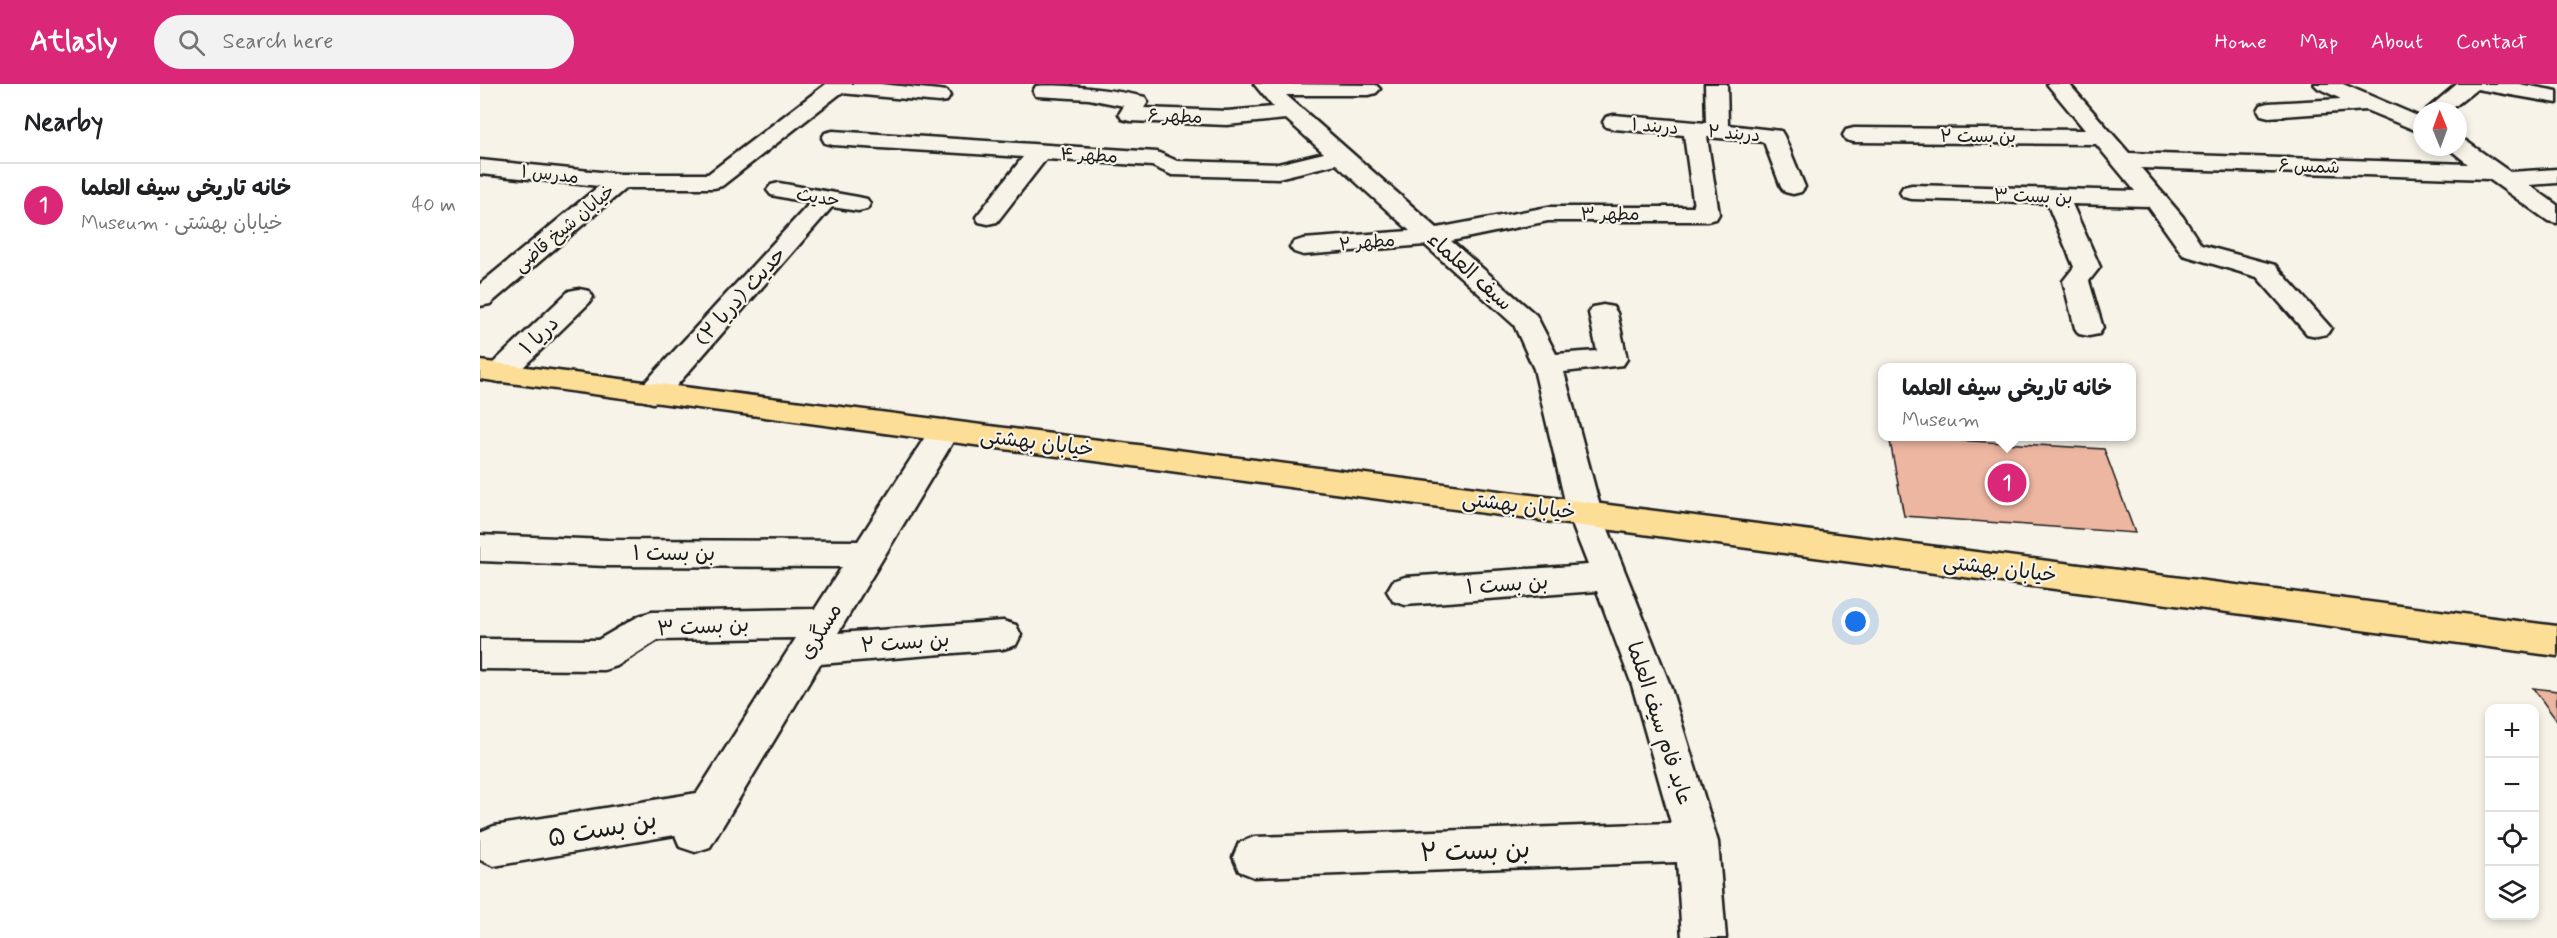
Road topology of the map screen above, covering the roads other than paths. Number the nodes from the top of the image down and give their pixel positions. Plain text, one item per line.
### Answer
1 (1716, 84) edge
2 (2058, 84) edge
3 (2325, 84) edge
4 (2470, 84) edge
5 (2483, 84) edge
6 (837, 85) edge
7 (1266, 86) edge
8 (1369, 89) dead end
9 (1044, 91) dead end
10 (939, 96) dead end
11 (2557, 97) edge
12 (2448, 102) edge
13 (2370, 103) junction
14 (2269, 110) dead end
15 (1291, 111) junction
16 (2413, 117) edge
17 (1614, 122) dead end
18 (1706, 131) junction
19 (1854, 135) dead end
20 (2102, 137) junction
21 (833, 138) dead end
22 (2467, 152) edge
23 (1039, 153) junction
24 (1342, 156) junction
25 (2122, 160) junction
26 (480, 167) edge
27 (2501, 176) junction
28 (2557, 176) edge
29 (620, 181) junction
30 (1792, 187) dead end
31 (779, 190) dead end
32 (1912, 192) dead end
33 (2056, 196) junction
34 (827, 198) junction
35 (2154, 199) junction
36 (858, 204) dead end
37 (2557, 216) edge
38 (988, 217) dead end
39 (1431, 237) junction
40 (1303, 247) dead end
41 (579, 297) dead end
42 (480, 298) edge
43 (1603, 313) dead end
44 (2089, 328) dead end
45 (2317, 328) dead end
46 (1547, 364) junction
47 (490, 371) edge
48 (653, 393) junction
49 (945, 430) junction
50 (1585, 514) junction
51 (480, 548) edge
52 (868, 554) junction
53 (1610, 577) junction
54 (1405, 591) dead end
55 (1002, 635) dead end
56 (817, 636) junction
57 (2557, 641) edge
58 (480, 654) edge
59 (702, 821) joint
60 (1697, 842) junction
61 (494, 846) dead end
62 (1254, 857) dead end
63 (1704, 938) edge

1 - 18 street
2 - 20 street
3 - 13 street
4 - 12 street
5 - 11 street
6 - 10 street
6 - 29 street, خیابان شیخ قاضی
7 - 8 street
7 - 15 street, سیف العلماء
9 - 15 street, مطهر ۶
13 - 14 street
13 - 16 street
15 - 24 street, سیف العلماء
17 - 18 street, دربند ۱
18 - 30 street, دربند ۲
18 - 39 street, مطهر ۳
19 - 20 street, بن بست ۲
20 - 25 street
21 - 23 street, مطهر ۴
22 - 27 street
23 - 24 street, مطهر ۴
23 - 38 street
24 - 39 street, سیف العلماء
25 - 27 street, شمس ۶
25 - 35 street
26 - 29 street, مدرس ۱
27 - 28 street, شمس ۶
27 - 37 street
29 - 42 street, خیابان شیخ قاضی
31 - 34 street, حدیث
32 - 33 street, بن بست ۳
33 - 35 street, بن بست ۳
33 - 44 street
34 - 36 street, حدیث
34 - 48 street, حدیث (دریا ۲)
35 - 45 street
39 - 40 street, مطهر ۲
39 - 46 street, سیف العلماء
41 - 47 street, دریا ۱
43 - 46 street
46 - 50 street, سیف العلماء
47 - 48 main road, خیابان بهشتی
48 - 49 main road, خیابان بهشتی
49 - 50 main road, خیابان بهشتی
49 - 52 street, مسگری
50 - 53 street, عابد فام سیف العلما
50 - 57 main road, خیابان بهشتی
51 - 52 street, بن بست ۱
52 - 56 street, مسگری
53 - 54 street, بن بست ۱
53 - 60 street, عابد فام سیف العلما
55 - 56 street, بن بست ۲
56 - 58 street, بن بست ۳
56 - 59 street, مسگری
59 - 61 street, بن بست ۵
60 - 62 street, بن بست ۲
60 - 63 street, عابد فام سیف العلما

